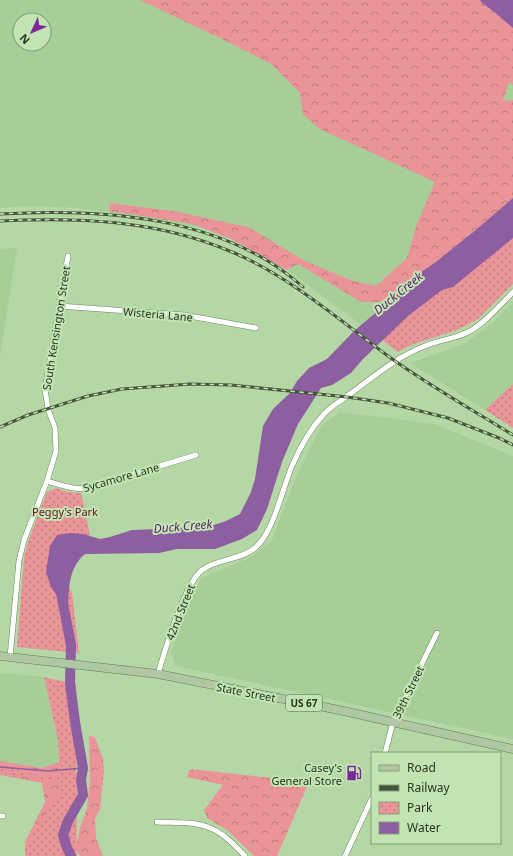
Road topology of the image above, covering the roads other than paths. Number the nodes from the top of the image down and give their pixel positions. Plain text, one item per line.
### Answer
1 (68, 256) dead end
2 (513, 292) edge
3 (59, 306) junction
4 (256, 328) dead end
5 (196, 455) dead end
6 (47, 481) junction
7 (437, 633) dead end
8 (0, 656) edge
9 (10, 657) junction
10 (158, 674) junction
11 (393, 722) junction
12 (513, 749) edge
13 (385, 752) edge
14 (371, 800) edge
15 (157, 822) dead end
16 (245, 856) edge
17 (345, 856) edge

1 - 3 street, South Kensington Street
2 - 10 street, 42nd Street
3 - 4 street, Wisteria Lane
3 - 6 street, South Kensington Street
5 - 6 street, Sycamore Lane
6 - 9 street, South Kensington Street
7 - 11 street, 39th Street
8 - 9 main road, State Street / US 67
9 - 10 main road, State Street / US 67
10 - 11 main road, State Street / US 67
11 - 12 main road, State Street / US 67
11 - 13 street, 39th Street
14 - 17 street
15 - 16 street

